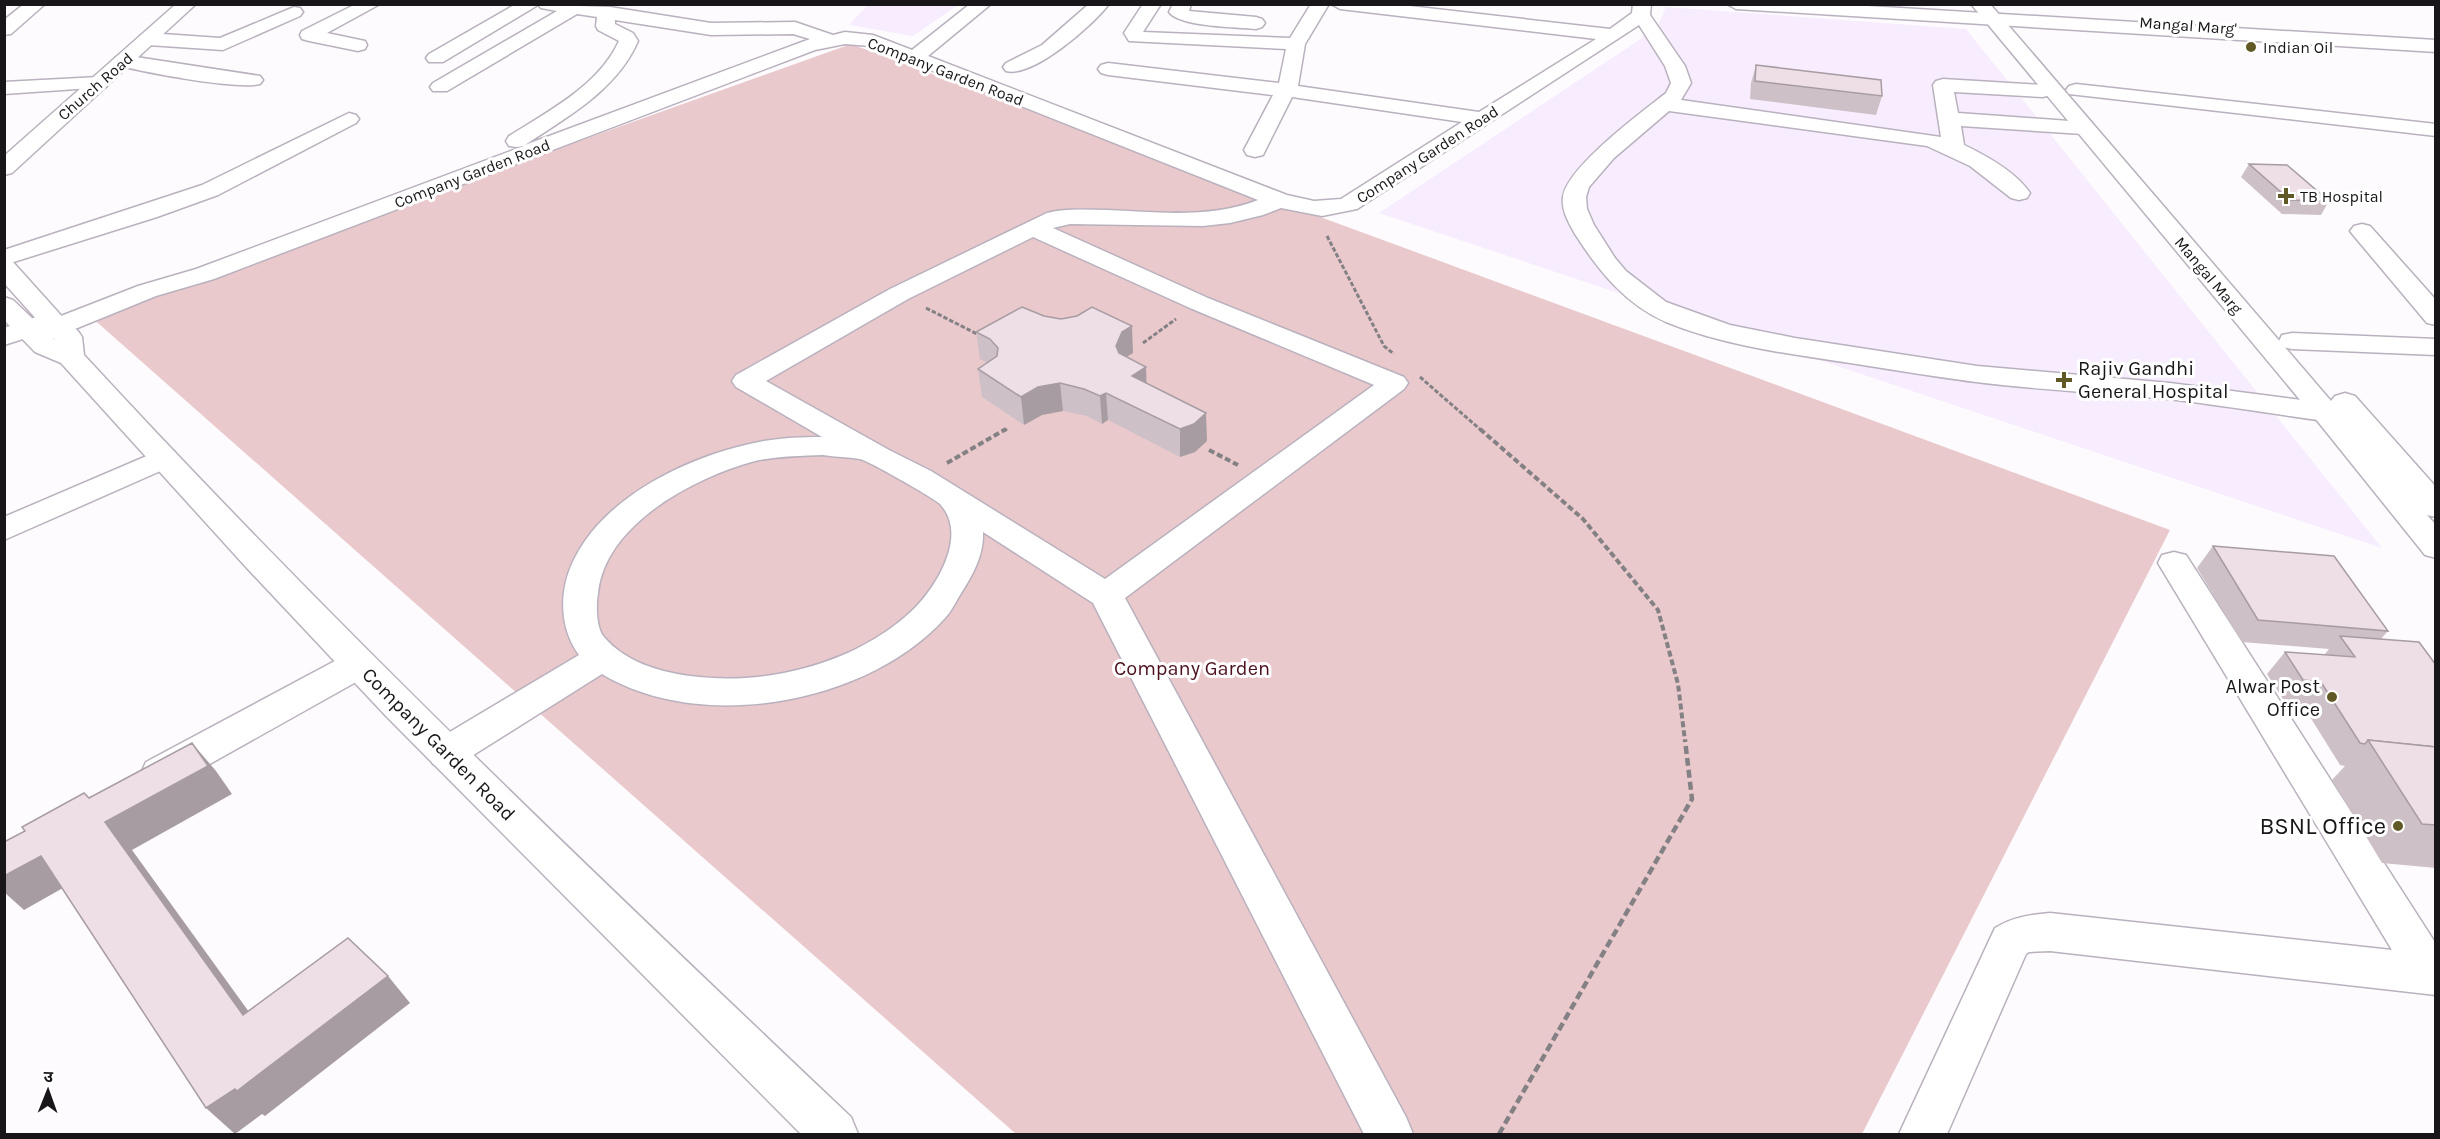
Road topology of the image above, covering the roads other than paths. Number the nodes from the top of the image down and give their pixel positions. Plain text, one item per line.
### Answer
1 (36, 4) edge
2 (188, 4) edge
3 (371, 4) edge
4 (530, 4) edge
5 (547, 4) edge
6 (982, 4) edge
7 (1100, 4) edge
8 (1152, 4) edge
9 (1182, 4) edge
10 (1320, 4) edge
11 (1340, 4) edge
12 (1736, 4) edge
13 (1827, 4) edge
14 (1853, 5) edge
15 (573, 9) junction
16 (614, 9) edge
17 (1642, 10) edge
18 (294, 12) dead end
19 (1242, 13) edge
20 (1998, 13) edge
21 (2188, 28) junction
22 (4, 30) edge
23 (1614, 34) junction
24 (1300, 36) junction
25 (148, 39) junction
26 (830, 39) junction
27 (2436, 40) edge
28 (1227, 42) junction
29 (358, 45) dead end
30 (2436, 46) edge
31 (915, 57) junction
32 (436, 58) dead end
33 (123, 61) junction
34 (1013, 67) dead end
35 (1114, 72) dead end
36 (253, 80) dead end
37 (99, 83) junction
38 (440, 87) dead end
39 (4, 88) edge
40 (2043, 91) dead end
41 (1285, 92) junction
42 (2080, 94) junction
43 (1664, 104) junction
44 (350, 118) dead end
45 (1482, 119) junction
46 (1949, 119) junction
47 (2083, 128) junction
48 (2436, 130) edge
49 (2436, 136) edge
50 (1954, 148) junction
51 (1255, 150) dead end
52 (4, 168) edge
53 (466, 176) junction
54 (2019, 194) dead end
55 (1280, 200) junction
56 (1033, 228) junction
57 (2361, 231) dead end
58 (4, 258) edge
59 (4, 267) edge
60 (4, 304) edge
61 (2436, 317) edge
62 (45, 336) edge
63 (2292, 341) junction
64 (2436, 347) edge
65 (2325, 412) junction
66 (878, 457) junction
67 (163, 458) junction
68 (954, 501) junction
69 (2436, 507) edge
70 (4, 530) edge
71 (2436, 547) edge
72 (2174, 562) dead end
73 (1106, 595) junction
74 (603, 657) junction
75 (359, 664) junction
76 (446, 753) junction
77 (127, 790) edge
78 (2433, 974) edge
79 (834, 1134) edge
80 (1389, 1134) edge
81 (1923, 1134) edge

1 - 22 street
2 - 25 street, Church Road
3 - 29 street
4 - 32 street
5 - 15 street
6 - 31 street
7 - 34 street
8 - 28 street
9 - 19 street
10 - 24 street
11 - 23 street
12 - 20 street
13 - 14 street
14 - 20 street
15 - 16 street
15 - 38 street
16 - 26 street
16 - 53 street
17 - 23 street, Company Garden Road
17 - 43 street
18 - 25 street
19 - 24 street
19 - 28 street
20 - 21 street
20 - 42 street, Mangal Marg
20 - 47 street, Mangal Marg
21 - 27 street, Mangal Marg'
21 - 30 street
23 - 45 street, Company Garden Road
24 - 28 street
24 - 41 street
25 - 33 street, Church Road
26 - 31 street, Company Garden Road
26 - 53 street, Company Garden Road
31 - 55 street, Company Garden Road
33 - 36 street
33 - 37 street, Church Road
35 - 41 street
37 - 39 street
37 - 52 street, Church Road
40 - 46 street
41 - 45 street
41 - 51 street
42 - 48 street
42 - 49 street
42 - 63 street, Mangal Marg
43 - 50 street
43 - 65 street
44 - 58 street
45 - 55 street, Company Garden Road
46 - 47 street
46 - 50 street
47 - 65 street, Mangal Marg
50 - 54 street
53 - 62 street, Company Garden Road
55 - 56 street
56 - 66 street
56 - 73 street
57 - 61 street
59 - 62 street
60 - 62 street
62 - 67 street, Company Garden Road
63 - 64 street
63 - 69 street, Mangal Marg
65 - 71 street, Mangal Marg
66 - 68 street
66 - 74 street
67 - 70 street
67 - 75 street, Company Garden Road
68 - 73 street
68 - 74 street
72 - 78 street
73 - 80 street
74 - 76 street
75 - 76 street, Company Garden Road
75 - 77 street
76 - 79 street, Company Garden Road
78 - 81 street

